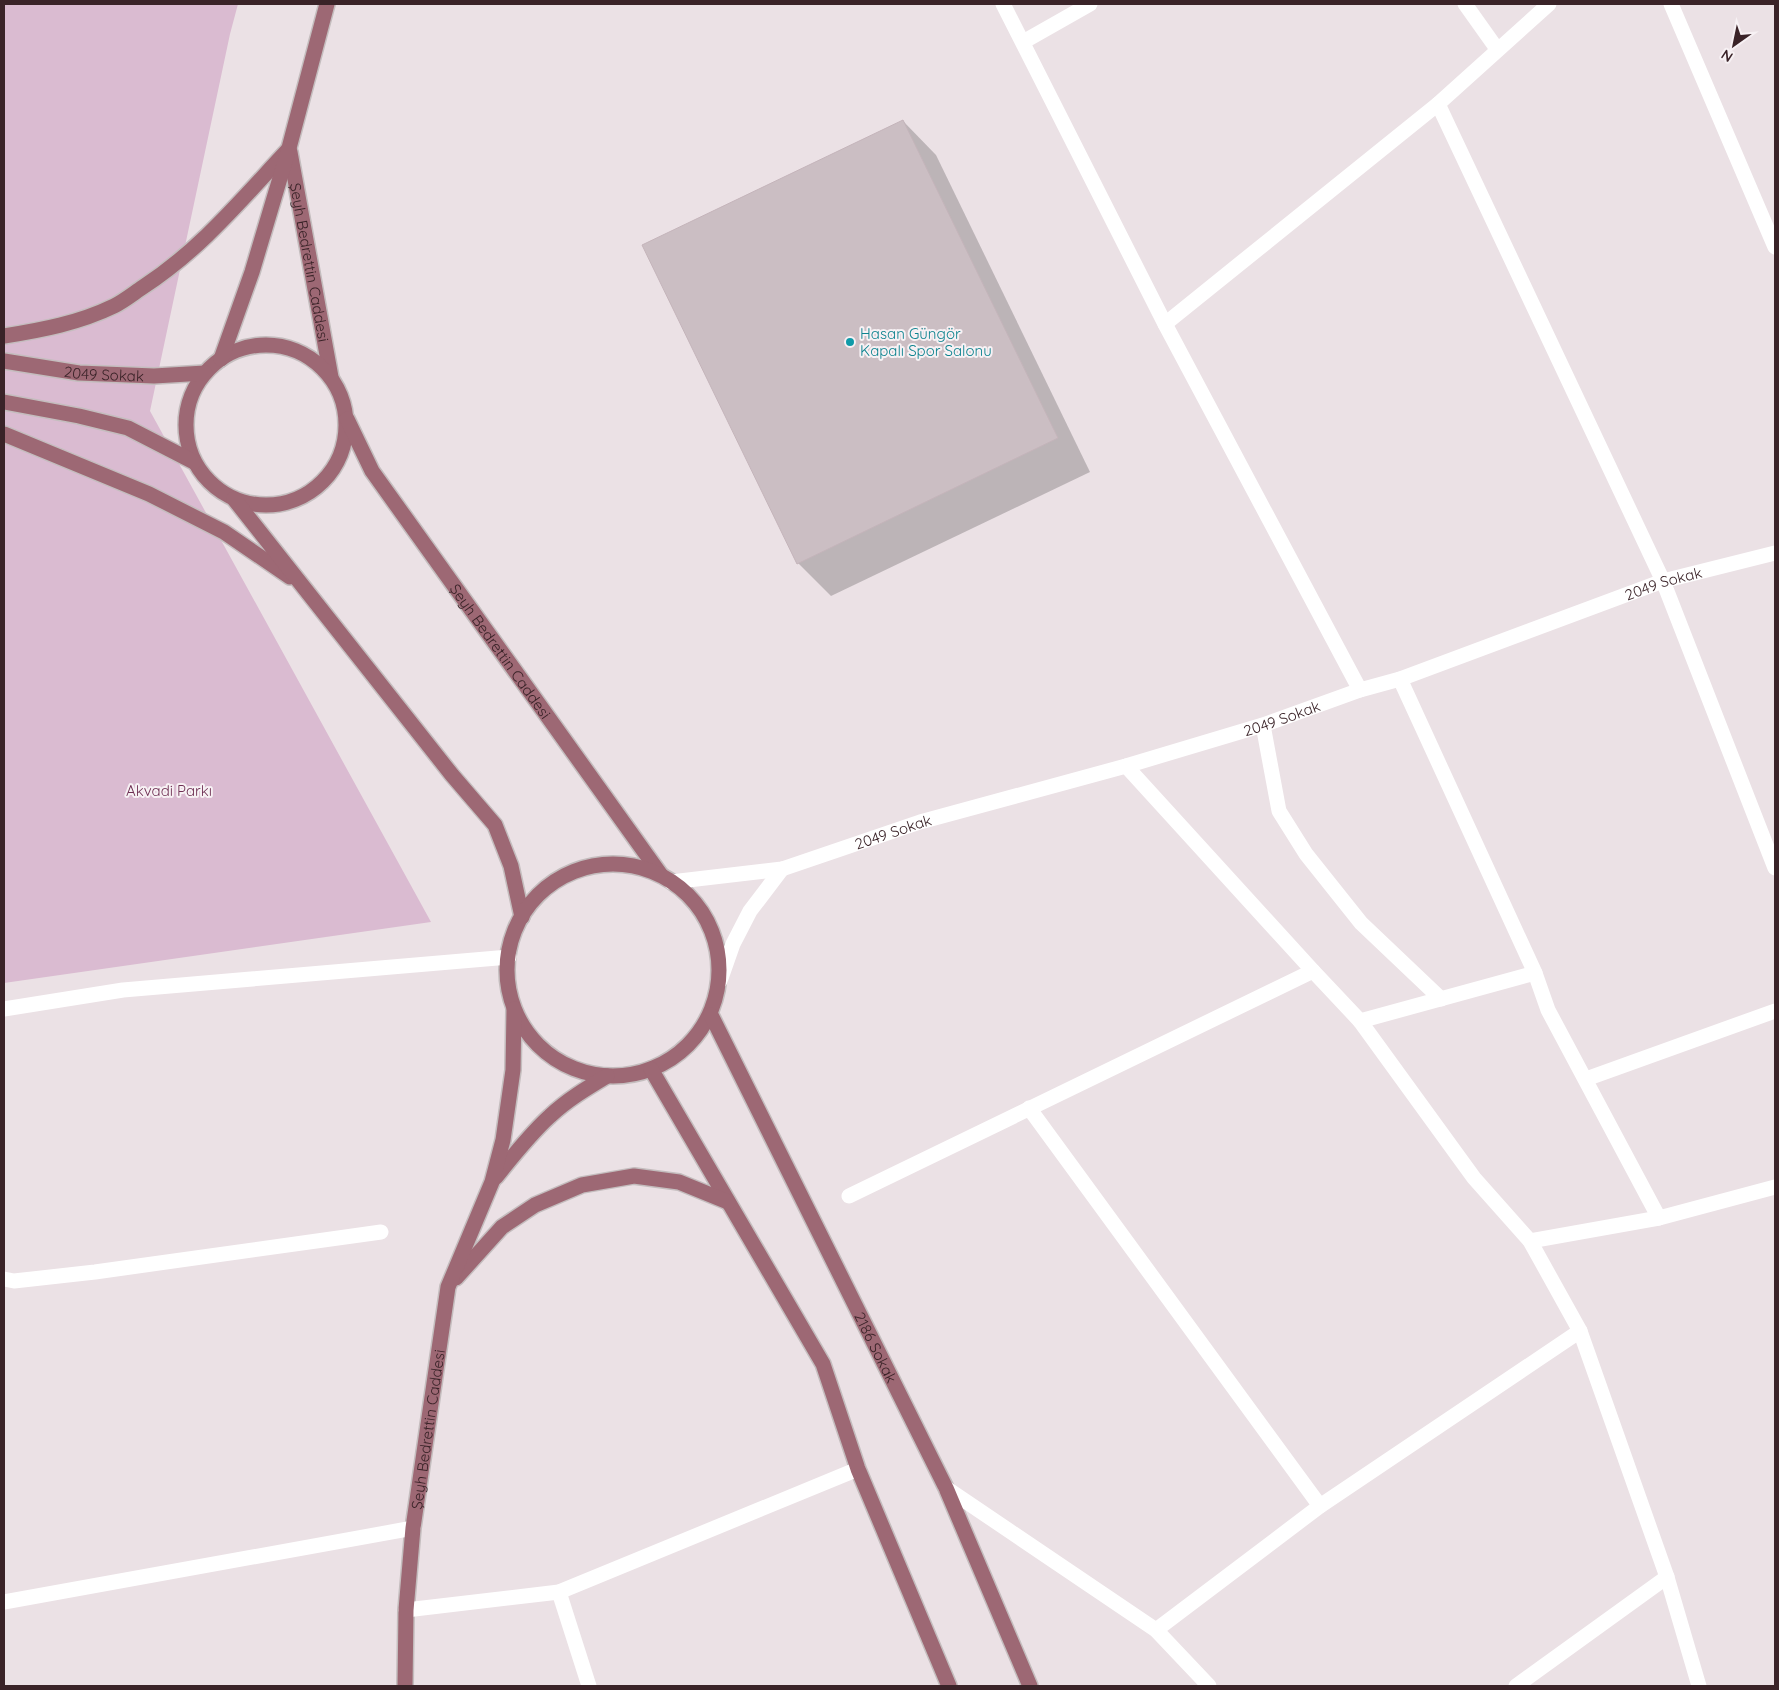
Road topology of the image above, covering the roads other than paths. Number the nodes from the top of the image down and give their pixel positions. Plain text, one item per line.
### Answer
1 (327, 4) edge
2 (1003, 4) edge
3 (1090, 4) edge
4 (1465, 4) edge
5 (1548, 4) edge
6 (1671, 4) edge
7 (1023, 42) junction
8 (1497, 49) junction
9 (1438, 104) junction
10 (289, 148) junction
11 (1775, 247) edge
12 (1165, 324) junction
13 (4, 336) edge
14 (221, 359) junction
15 (4, 361) edge
16 (205, 373) junction
17 (331, 378) junction
18 (4, 402) edge
19 (347, 419) junction
20 (4, 434) edge
21 (194, 462) junction
22 (234, 499) junction
23 (1775, 553) edge
24 (1663, 581) junction
25 (302, 586) junction
26 (1400, 678) junction
27 (1360, 690) junction
28 (1263, 725) junction
29 (1126, 766) junction
30 (1775, 868) edge
31 (782, 869) junction
32 (667, 880) junction
33 (522, 917) junction
34 (509, 957) junction
35 (1313, 971) junction
36 (1534, 973) junction
37 (720, 981) junction
38 (1441, 999) junction
39 (4, 1009) edge
40 (514, 1009) junction
41 (1775, 1011) edge
42 (711, 1014) junction
43 (1360, 1021) junction
44 (651, 1069) junction
45 (607, 1076) junction
46 (1586, 1079) junction
47 (1029, 1108) junction
48 (492, 1182) junction
49 (1775, 1187) edge
50 (849, 1196) dead end
51 (728, 1202) junction
52 (1659, 1218) junction
53 (381, 1232) dead end
54 (1530, 1242) junction
55 (4, 1279) edge
56 (448, 1287) junction
57 (1580, 1331) junction
58 (858, 1469) junction
59 (946, 1488) junction
60 (1320, 1506) junction
61 (413, 1528) junction
62 (1667, 1577) junction
63 (559, 1592) junction
64 (4, 1602) edge
65 (406, 1610) junction
66 (1156, 1630) junction
67 (405, 1686) edge
68 (589, 1686) edge
69 (949, 1686) edge
70 (1030, 1686) edge
71 (1209, 1686) edge
72 (1516, 1686) edge
73 (1699, 1686) edge

1 - 10 main road, Şeyh Bedrettin Caddesi
2 - 7 street
3 - 7 street
4 - 8 street
5 - 8 street
6 - 11 street
7 - 12 street
8 - 9 street
9 - 12 street
9 - 24 street
10 - 13 main road
10 - 14 main road, Şeyh Bedrettin Caddesi
10 - 17 main road, Şeyh Bedrettin Caddesi
12 - 27 street
14 - 16 main road
14 - 17 main road
15 - 16 main road, 2049 Sokak
16 - 21 main road
17 - 19 main road
18 - 21 main road
19 - 22 main road
19 - 32 main road, Şeyh Bedrettin Caddesi
20 - 25 main road
21 - 22 main road
22 - 25 main road
23 - 24 street, 2049 Sokak
24 - 26 street, 2049 Sokak
24 - 30 street
25 - 33 main road
26 - 27 street, 2049 Sokak
26 - 36 street
27 - 28 street, 2049 Sokak
28 - 29 street, 2049 Sokak
28 - 38 street
29 - 31 street, 2049 Sokak
29 - 35 street
31 - 32 street, 2049 Sokak
31 - 37 street
32 - 33 main road
32 - 37 main road
33 - 34 main road
34 - 39 street
34 - 40 main road
35 - 43 street
35 - 47 street
36 - 38 street
36 - 46 street
37 - 42 main road
38 - 43 street
40 - 45 main road
40 - 48 main road, Şeyh Bedrettin Caddesi
41 - 46 street
42 - 44 main road
42 - 59 main road, 2186 Sokak
43 - 54 street
44 - 45 main road
44 - 51 main road
45 - 48 main road, Şeyh Bedrettin Caddesi
46 - 52 street
47 - 50 street
47 - 60 street
48 - 56 main road, Şeyh Bedrettin Caddesi
49 - 52 street
51 - 56 main road
51 - 58 main road
52 - 54 street
53 - 55 street
54 - 57 street
56 - 61 main road, Şeyh Bedrettin Caddesi
57 - 60 street
57 - 62 street
58 - 63 street
58 - 69 main road
59 - 66 street
59 - 70 main road, 2186 Sokak
60 - 66 street
61 - 64 street
61 - 65 main road, Şeyh Bedrettin Caddesi
62 - 72 street
62 - 73 street
63 - 65 street
63 - 68 street
65 - 67 main road, Şeyh Bedrettin Caddesi
66 - 71 street

